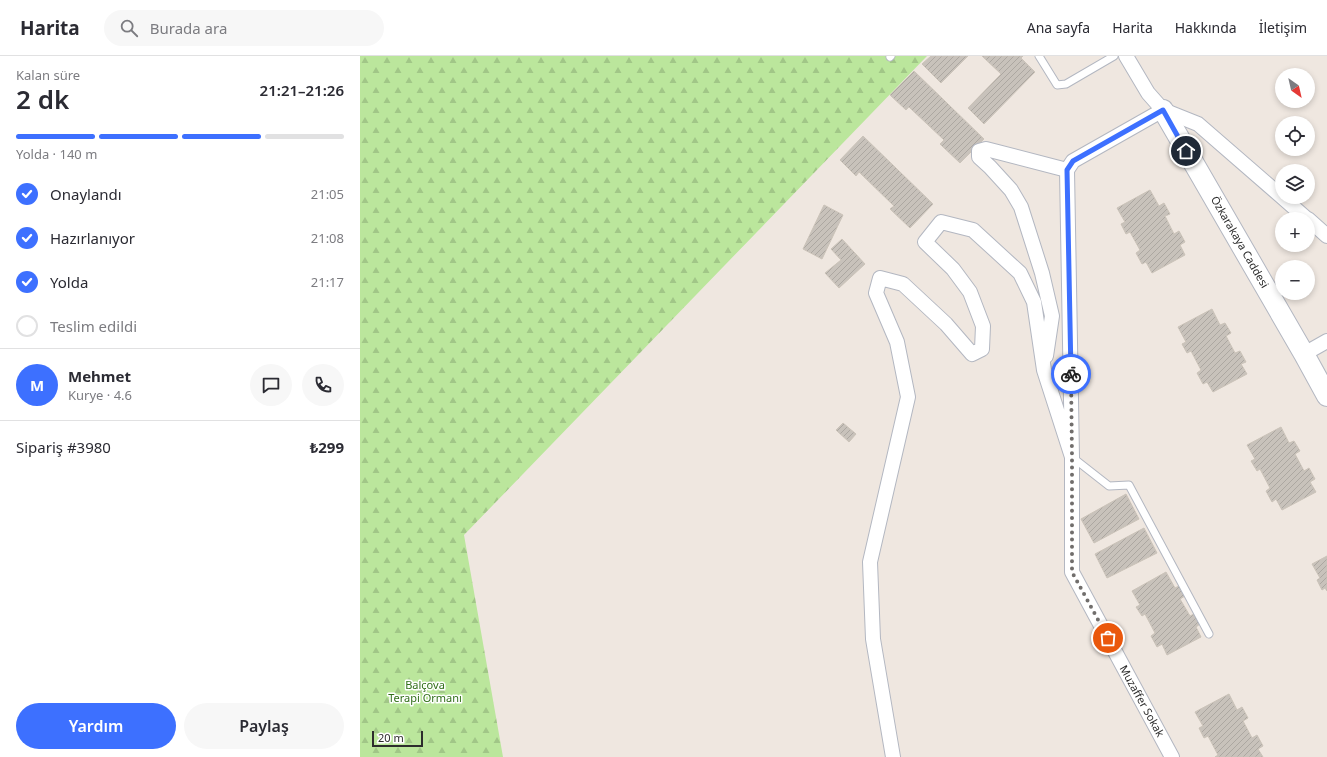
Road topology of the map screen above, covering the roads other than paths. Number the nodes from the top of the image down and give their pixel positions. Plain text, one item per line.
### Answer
1 (1039, 56) edge
2 (1114, 56) edge
3 (1126, 56) edge
4 (1163, 110) junction
5 (1067, 170) junction
6 (1275, 191) edge
7 (1290, 204) edge
8 (1300, 212) edge
9 (1315, 225) edge
10 (1327, 236) edge
11 (1327, 342) edge
12 (1304, 354) junction
13 (1044, 370) junction
14 (1327, 396) edge
15 (1072, 457) junction
16 (1209, 634) dead end
17 (893, 757) edge
18 (1172, 757) edge

1 - 2 lane
3 - 4 street
4 - 5 street
4 - 6 street
4 - 12 street, Özkarakaya Caddesi
5 - 13 street
5 - 15 street, Muzaffer Sokak
7 - 8 street
9 - 10 street
11 - 12 street
12 - 14 street, Özkarakaya Caddesi
13 - 15 street
13 - 17 street
15 - 16 lane
15 - 18 street, Muzaffer Sokak

